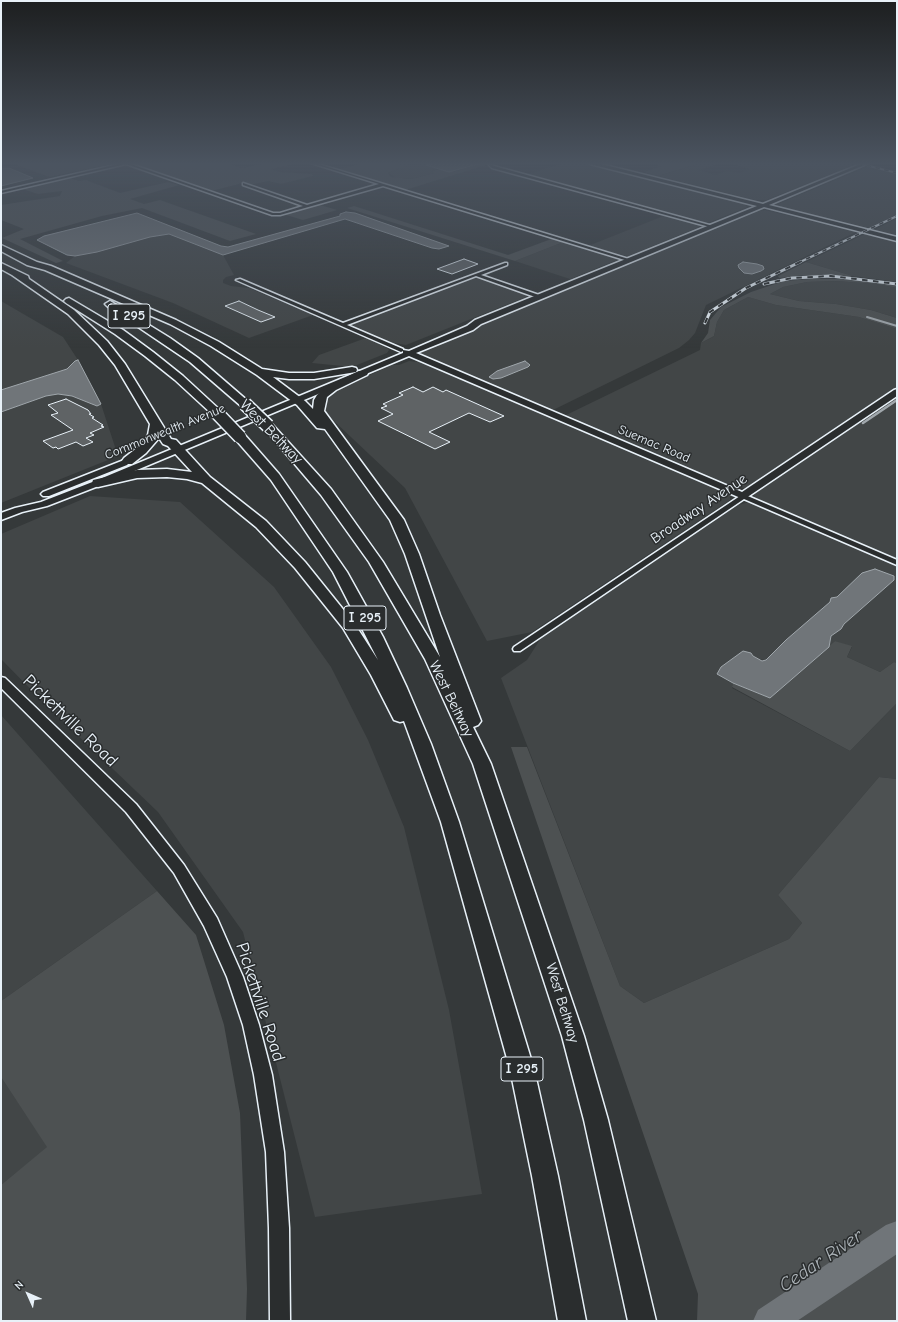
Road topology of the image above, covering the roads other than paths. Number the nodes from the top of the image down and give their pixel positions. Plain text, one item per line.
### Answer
1 (516, 225) edge
2 (706, 225) edge
3 (714, 225) edge
4 (841, 225) edge
5 (711, 226) junction
6 (897, 239) edge
7 (1, 248) edge
8 (630, 260) junction
9 (30, 262) junction
10 (505, 264) dead end
11 (1, 266) edge
12 (16, 274) junction
13 (477, 275) junction
14 (238, 280) dead end
15 (540, 297) junction
16 (342, 325) junction
17 (405, 352) junction
18 (259, 372) junction
19 (357, 372) junction
20 (897, 392) edge
21 (293, 398) junction
22 (156, 424) junction
23 (175, 446) junction
24 (128, 461) junction
25 (357, 466) junction
26 (206, 480) junction
27 (98, 482) junction
28 (743, 496) junction
29 (19, 510) junction
30 (1, 517) edge
31 (897, 562) edge
32 (517, 648) dead end
33 (1, 681) edge
34 (482, 764) junction
35 (450, 822) junction
36 (280, 1321) edge
37 (572, 1321) edge
38 (642, 1321) edge

1 - 8 street
2 - 5 street
3 - 5 main road, Commonwealth Avenue
4 - 6 main road
5 - 8 main road, Commonwealth Avenue
7 - 9 highway, West Beltway / I 295
8 - 15 main road, Commonwealth Avenue
9 - 18 highway
9 - 34 highway, West Beltway / I 295, bridge
10 - 13 street
11 - 12 highway, West Beltway / I 295
12 - 22 highway
12 - 35 highway, West Beltway / I 295, bridge
13 - 15 street
13 - 16 street
14 - 16 street
15 - 17 main road, Commonwealth Avenue
16 - 17 street
17 - 19 main road, Commonwealth Avenue
17 - 28 main road, Suemac Road
18 - 19 highway
18 - 21 highway
19 - 21 main road, Commonwealth Avenue
19 - 25 highway
20 - 28 main road, Broadway Avenue
21 - 23 main road, Commonwealth Avenue
21 - 25 highway
22 - 23 highway
22 - 24 highway
23 - 24 main road, Commonwealth Avenue
23 - 26 highway
23 - 27 main road, Commonwealth Avenue
24 - 29 main road, Commonwealth Avenue
25 - 34 highway
26 - 27 highway
26 - 35 highway
27 - 29 main road, Commonwealth Avenue
28 - 31 street, Suemac Road
28 - 32 street, Broadway Avenue
29 - 30 main road, Commonwealth Avenue
33 - 36 main road, Pickettville Road
34 - 38 highway, West Beltway / I 295
35 - 37 highway, West Beltway / I 295

